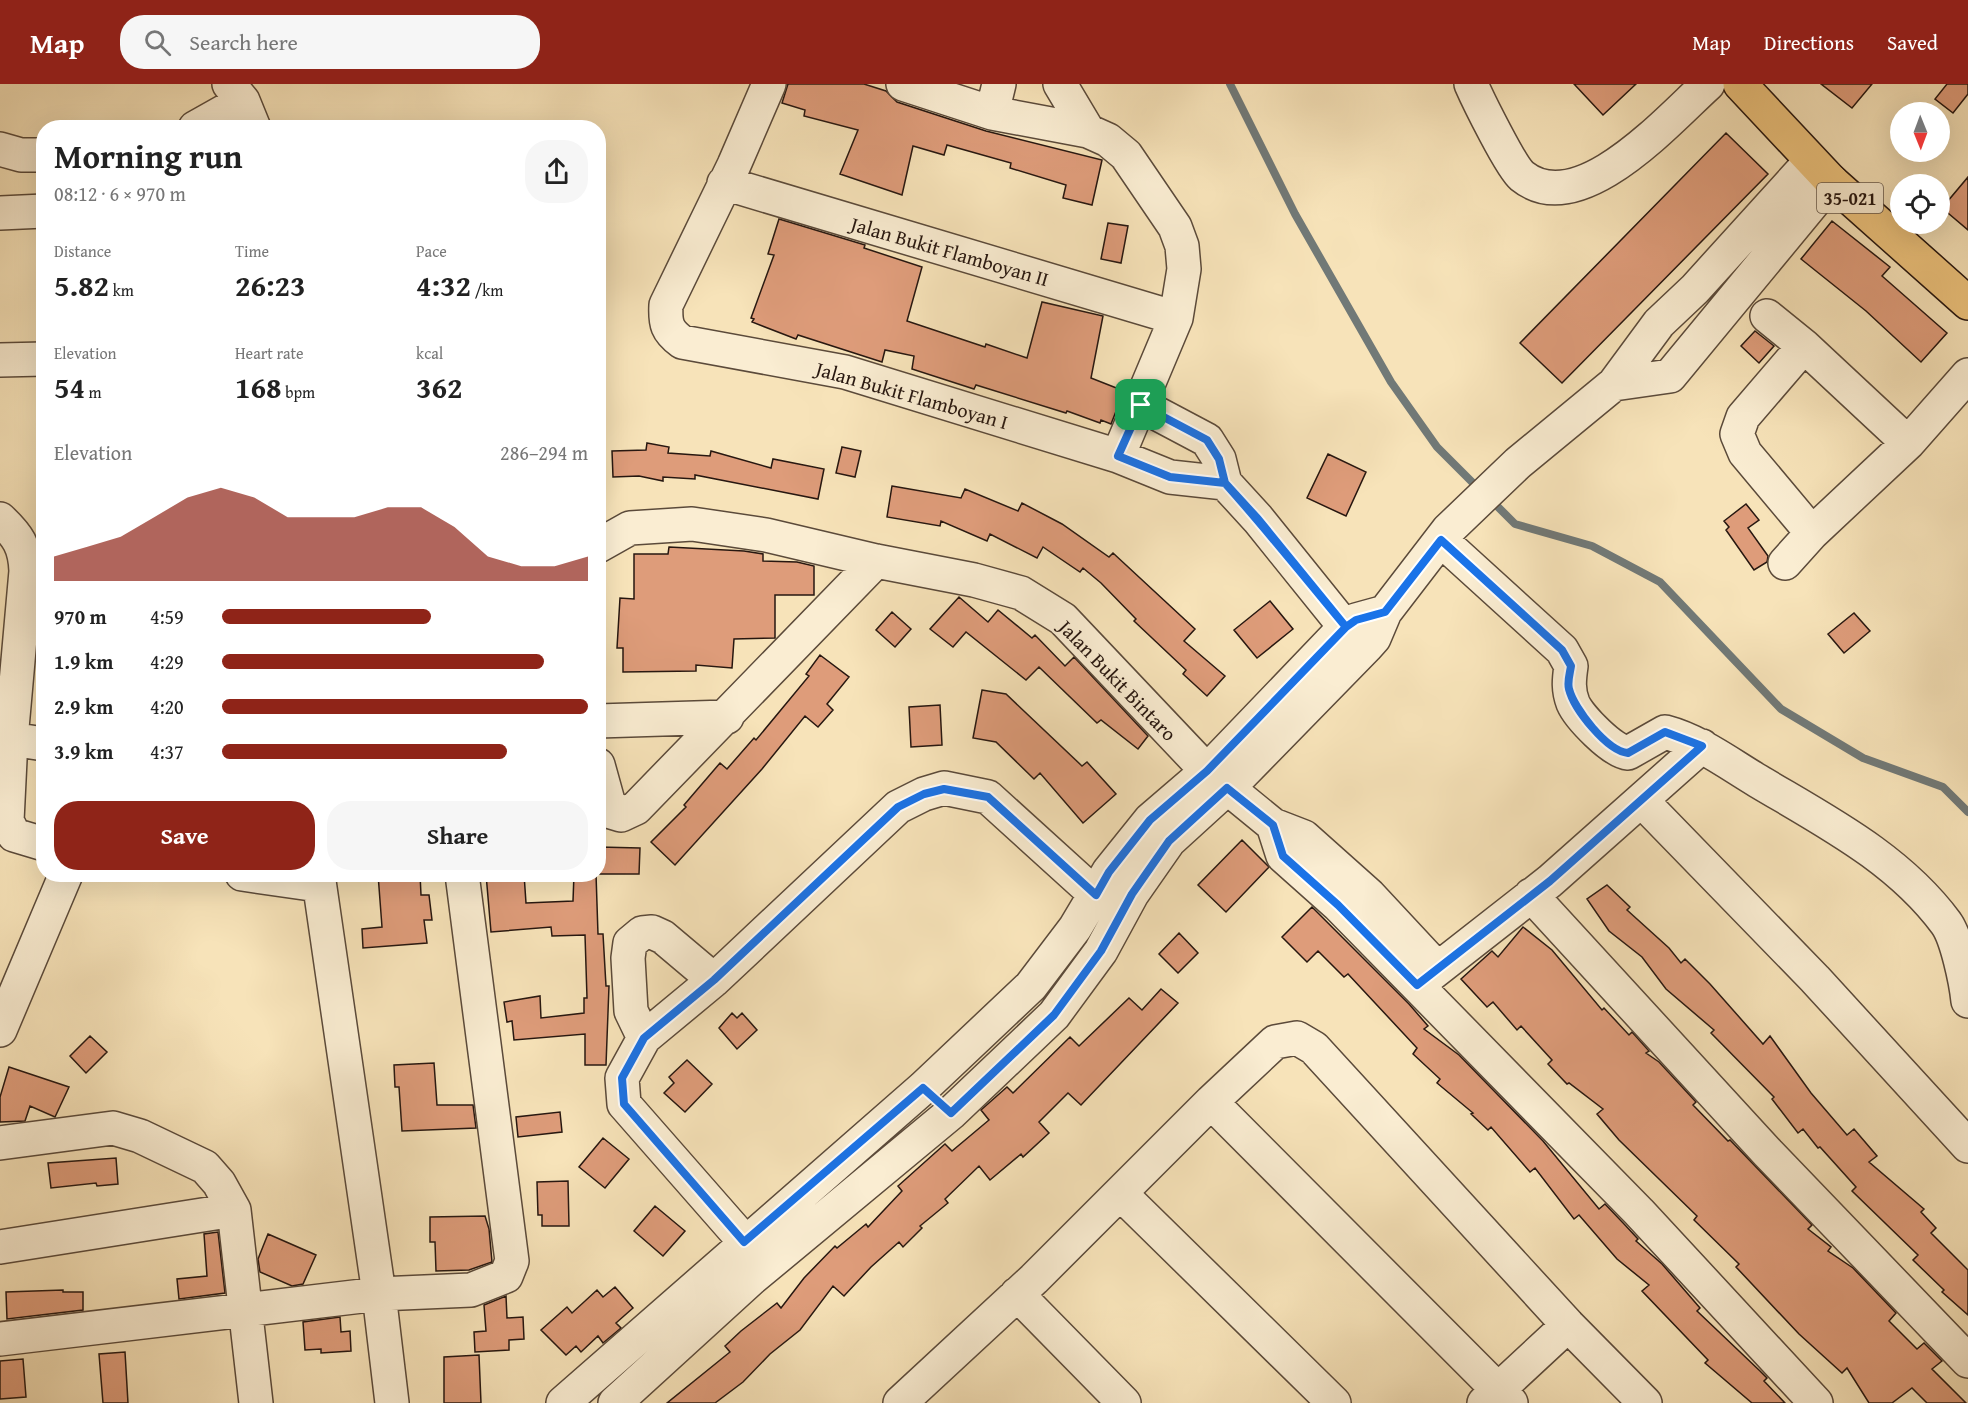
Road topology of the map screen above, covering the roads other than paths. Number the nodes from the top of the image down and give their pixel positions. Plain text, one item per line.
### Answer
1 (769, 84) edge
2 (903, 84) edge
3 (1060, 84) edge
4 (1471, 84) edge
5 (1708, 84) edge
6 (1740, 84) edge
7 (996, 98) edge
8 (242, 104) edge
9 (211, 120) edge
10 (1088, 131) junction
11 (0, 149) edge
12 (36, 155) edge
13 (1821, 171) junction
14 (724, 183) junction
15 (36, 211) edge
16 (0, 213) edge
17 (1731, 249) junction
18 (1756, 272) junction
19 (1968, 303) edge
20 (1767, 316) dead end
21 (1176, 318) junction
22 (1804, 346) junction
23 (36, 358) edge
24 (0, 360) edge
25 (1968, 375) edge
26 (1614, 384) junction
27 (1141, 405) junction
28 (1908, 443) junction
29 (1118, 456) junction
30 (1225, 483) junction
31 (0, 519) edge
32 (1812, 533) junction
33 (1444, 535) junction
34 (606, 542) edge
35 (34, 553) edge
36 (876, 561) junction
37 (1785, 563) dead end
38 (1356, 637) junction
39 (32, 641) edge
40 (727, 717) junction
41 (606, 721) edge
42 (11, 739) junction
43 (36, 743) edge
44 (1702, 746) junction
45 (1207, 770) junction
46 (606, 799) edge
47 (1642, 801) junction
48 (36, 842) edge
49 (63, 882) edge
50 (318, 882) edge
51 (463, 882) edge
52 (1096, 895) junction
53 (1531, 895) junction
54 (1427, 977) junction
55 (714, 980) junction
56 (1968, 1001) edge
57 (0, 1030) edge
58 (644, 1038) junction
59 (923, 1088) junction
60 (1211, 1102) junction
61 (951, 1113) junction
62 (0, 1143) edge
63 (1968, 1146) edge
64 (1121, 1194) junction
65 (234, 1210) junction
66 (744, 1242) junction
67 (0, 1247) edge
68 (379, 1294) junction
69 (1017, 1294) junction
70 (243, 1309) junction
71 (1568, 1325) junction
72 (0, 1339) edge
73 (1968, 1361) edge
74 (598, 1372) junction
75 (1498, 1398) edge
76 (617, 1401) edge
77 (1120, 1402) edge
78 (256, 1403) edge
79 (393, 1403) edge
80 (563, 1403) edge
81 (900, 1403) edge
82 (1334, 1403) edge
83 (1645, 1403) edge
84 (1816, 1403) edge

1 - 14 street
2 - 7 street
3 - 10 street
4 - 5 street
6 - 13 main road, 35-021
7 - 10 street
8 - 9 street
10 - 21 street
11 - 12 street
13 - 17 street
13 - 18 street
13 - 19 main road, 35-021
14 - 21 street, Jalan Bukit Flamboyan II
14 - 29 street, Jalan Bukit Flamboyan I
15 - 16 street
17 - 18 street
17 - 26 street
18 - 26 street
20 - 22 street
21 - 27 street
22 - 28 street
22 - 32 street
23 - 24 street
25 - 28 street
26 - 33 street
27 - 29 street
27 - 30 street
28 - 32 street
29 - 30 street, Jalan Bukit Flamboyan I
30 - 38 street
31 - 35 street
32 - 37 street
33 - 38 street
33 - 44 street
34 - 36 street, Jalan Bukit Bintaro
35 - 39 street
36 - 40 street
36 - 45 street, Jalan Bukit Bintaro
38 - 45 street
39 - 42 street
40 - 41 street
40 - 46 street
42 - 43 street
42 - 48 street
44 - 47 street
44 - 56 street
45 - 52 street
45 - 54 street, Jalan Bukit Bintaro
45 - 61 street
47 - 53 street
47 - 63 street
49 - 57 street
50 - 68 street
51 - 68 street
52 - 55 street
52 - 59 street
53 - 54 street
53 - 73 street
54 - 84 street
55 - 58 street
55 - 58 street
58 - 66 street
59 - 61 street
59 - 66 street
60 - 64 street
60 - 71 street
60 - 75 street
61 - 76 street
62 - 65 street
64 - 69 street
64 - 82 street
65 - 67 street
65 - 70 street
66 - 74 street
68 - 70 street
68 - 79 street
69 - 77 street
69 - 81 street
70 - 72 street
70 - 78 street
71 - 75 street
71 - 83 street
74 - 76 street
74 - 80 street

